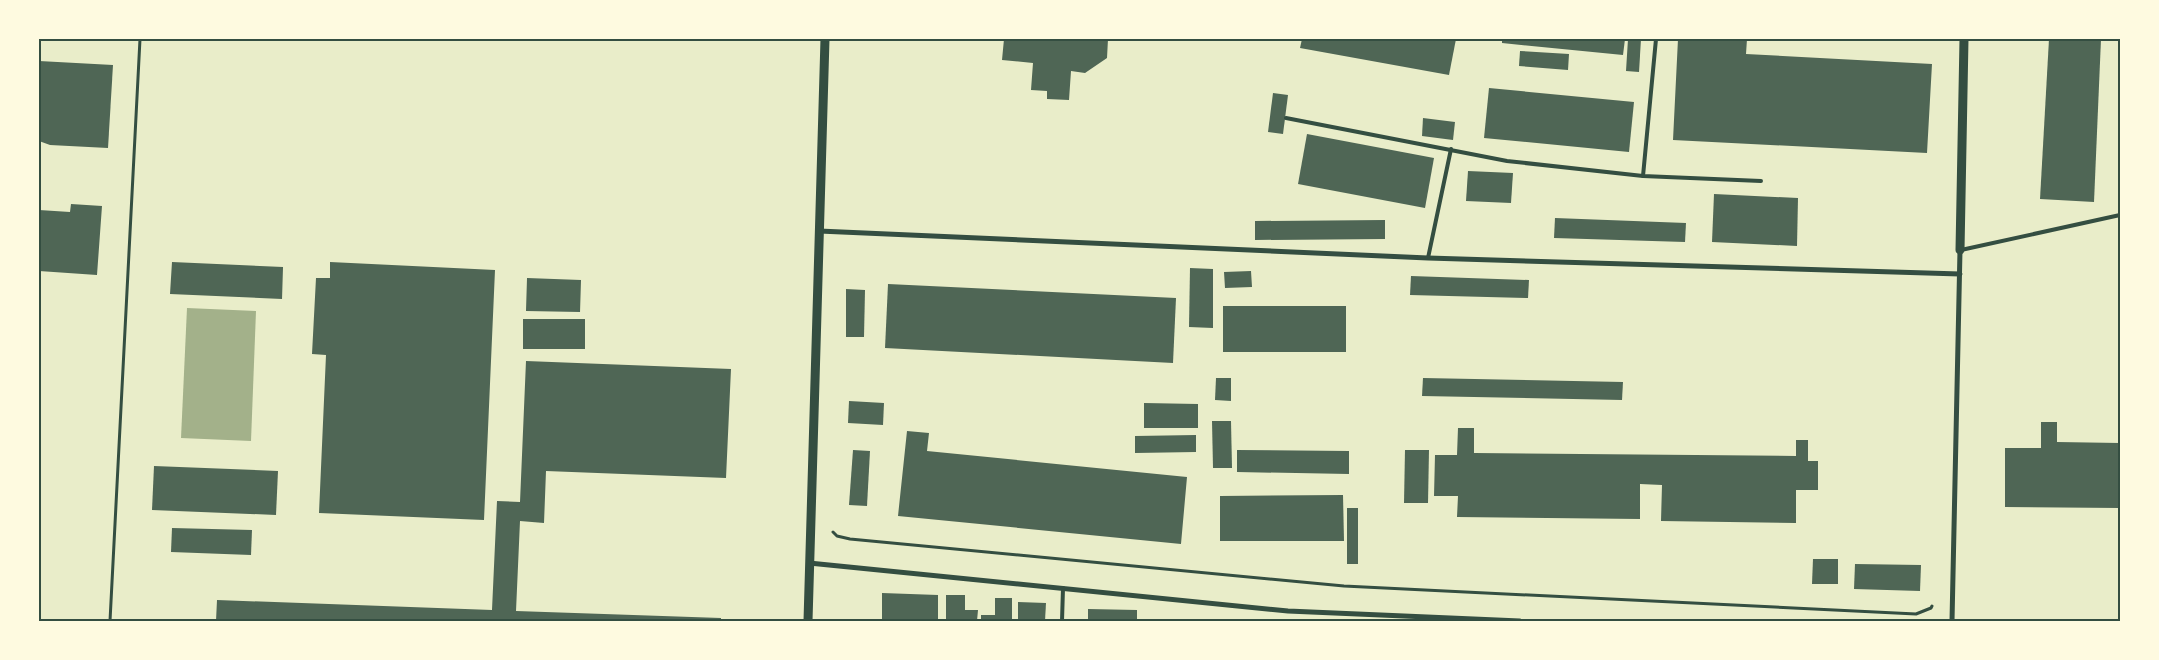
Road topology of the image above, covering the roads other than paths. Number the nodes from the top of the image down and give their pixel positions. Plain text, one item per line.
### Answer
1 (825, 39) edge
2 (1656, 39) edge
3 (1964, 39) edge
4 (1286, 118) dead end
5 (1451, 150) junction
6 (1643, 176) junction
7 (1761, 181) dead end
8 (2120, 215) edge
9 (818, 231) junction
10 (1960, 250) junction
11 (1428, 258) junction
12 (1960, 274) junction
13 (809, 563) junction
14 (1063, 588) junction
15 (1455, 620) edge
16 (808, 621) edge
17 (1062, 621) edge
18 (1520, 621) edge
19 (1952, 621) edge

1 - 9 street
2 - 6 lane
3 - 10 street
4 - 5 lane
5 - 6 lane
5 - 11 lane
6 - 7 lane
8 - 10 lane
9 - 11 street
9 - 13 street
10 - 12 street
11 - 12 street
12 - 19 street
13 - 14 street
13 - 16 street
14 - 15 street
14 - 17 lane
15 - 18 street

